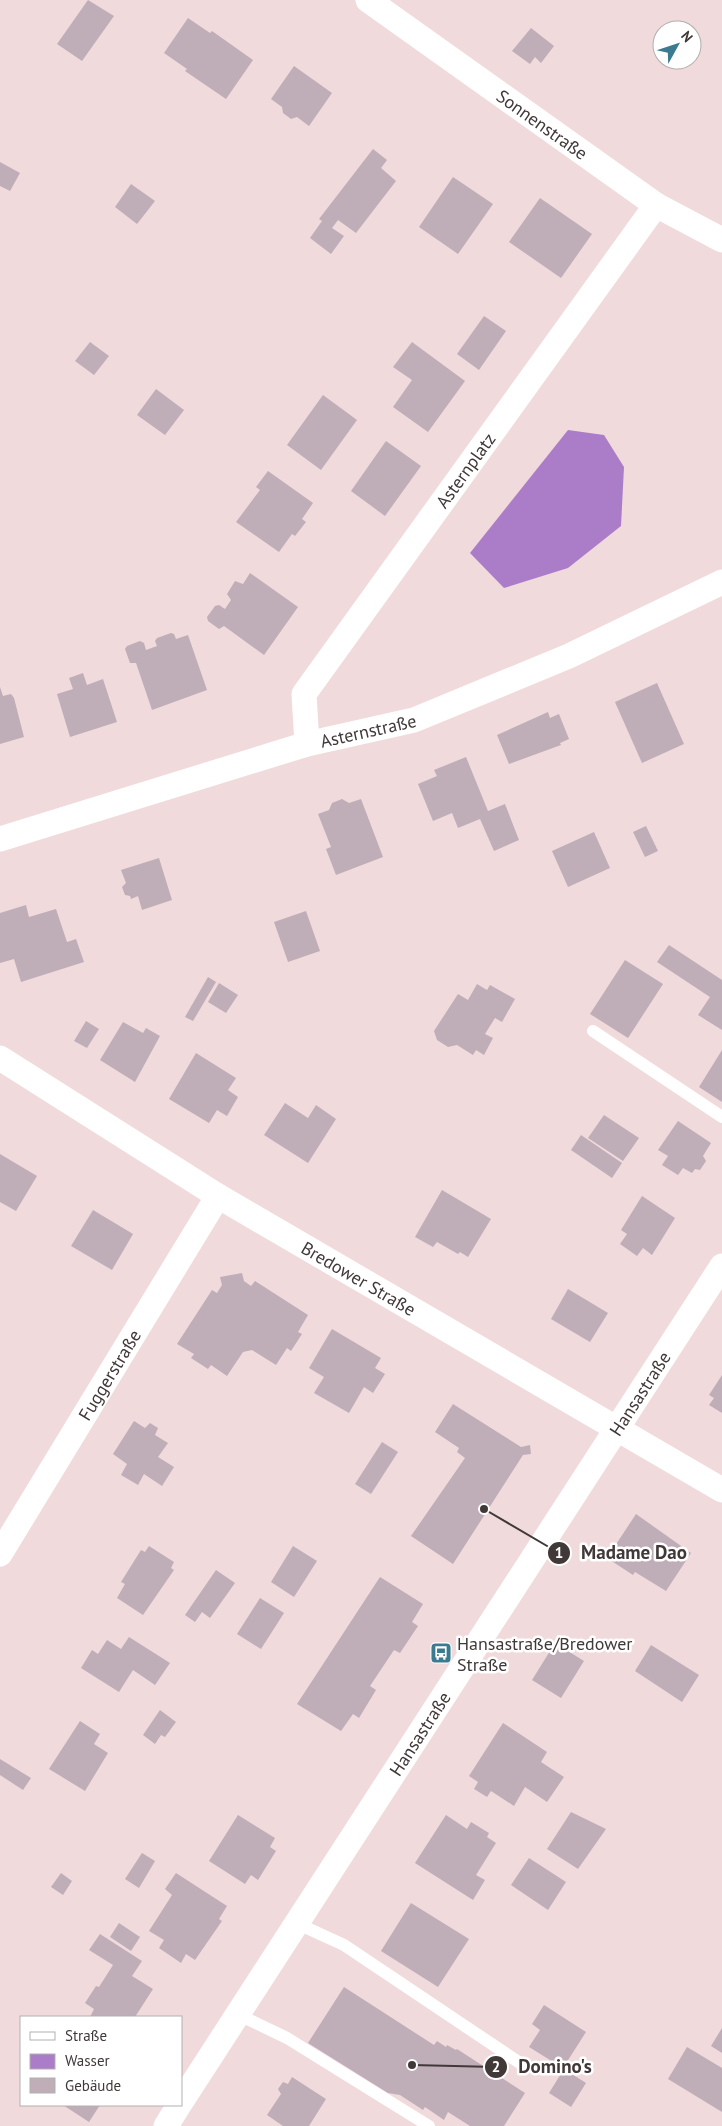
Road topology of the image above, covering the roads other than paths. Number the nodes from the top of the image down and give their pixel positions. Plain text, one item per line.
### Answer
1 (368, 0) edge
2 (656, 205) junction
3 (722, 240) edge
4 (722, 582) edge
5 (307, 744) junction
6 (0, 839) edge
7 (593, 1031) dead end
8 (0, 1058) edge
9 (722, 1117) edge
10 (218, 1196) junction
11 (722, 1266) edge
12 (616, 1429) junction
13 (722, 1490) edge
14 (0, 1554) edge
15 (296, 1923) junction
16 (237, 2014) junction
17 (526, 2067) dead end
18 (182, 2100) edge
19 (178, 2106) edge
20 (166, 2126) edge
21 (429, 2126) edge

1 - 2 street, Sonnenstraße
2 - 3 street, Sonnenstraße
2 - 5 street, Asternplatz
4 - 5 street, Asternstraße
5 - 6 street, Asternstraße
7 - 9 lane
8 - 10 street, Bredower Straße
10 - 12 street, Bredower Straße
10 - 14 street, Fuggerstraße
11 - 12 street, Hansastraße
12 - 13 street, Bredower Straße
12 - 15 street, Hansastraße
15 - 16 street, Hansastraße
15 - 17 lane
16 - 18 street, Hansastraße
16 - 21 lane
19 - 20 street, Hansastraße

